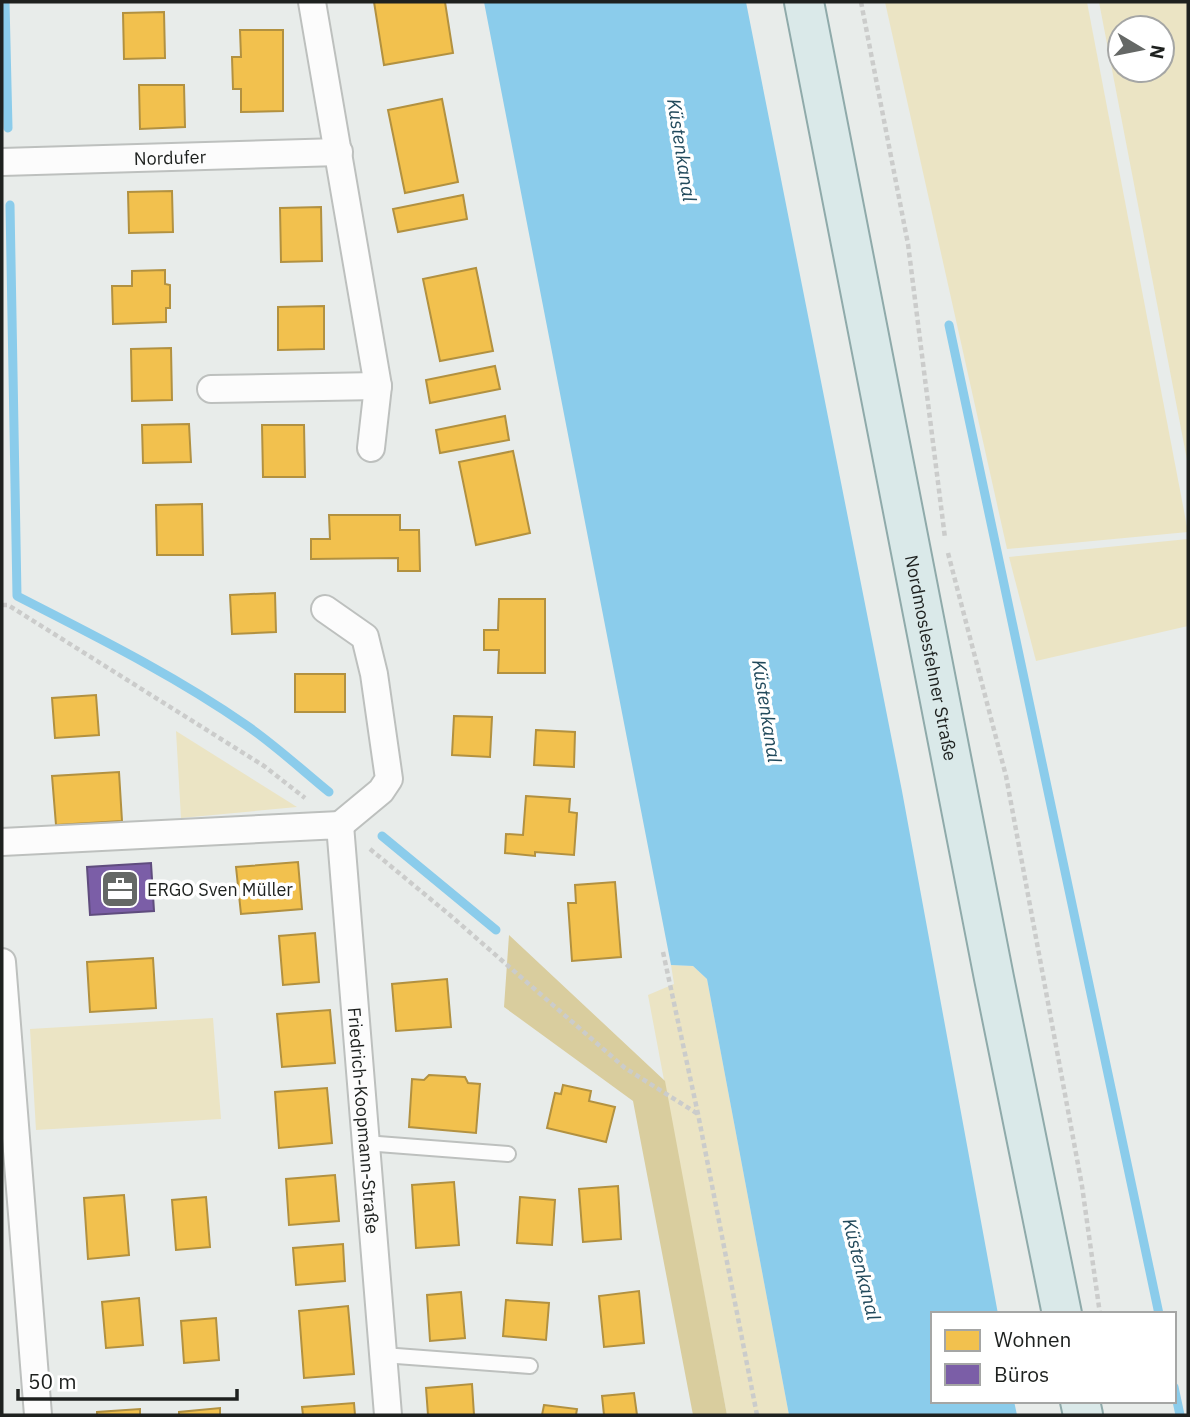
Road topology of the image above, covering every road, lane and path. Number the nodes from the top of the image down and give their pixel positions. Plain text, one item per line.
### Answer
1 (312, 2) edge
2 (804, 2) edge
3 (861, 2) edge
4 (339, 152) junction
5 (2, 162) edge
6 (378, 386) junction
7 (211, 389) dead end
8 (371, 448) dead end
9 (2, 605) edge
10 (325, 609) dead end
11 (340, 825) junction
12 (2, 842) edge
13 (663, 952) dead end
14 (2, 962) edge
15 (698, 1114) junction
16 (365, 1143) junction
17 (508, 1154) dead end
18 (1062, 1312) edge
19 (1100, 1312) edge
20 (383, 1355) junction
21 (530, 1366) dead end
22 (38, 1415) edge
23 (387, 1415) edge
24 (757, 1415) edge

1 - 4 street
2 - 18 main road, Nordmoslesfehner Straße
3 - 19 path
4 - 5 street, Nordufer
4 - 6 street
6 - 7 street
6 - 8 street
9 - 11 path
10 - 11 street
11 - 12 street
11 - 15 path
11 - 16 street, Friedrich-Koopmann-Straße
13 - 15 path
14 - 22 street
15 - 24 path
16 - 17 lane
16 - 20 street, Friedrich-Koopmann-Straße
20 - 21 lane
20 - 23 street, Friedrich-Koopmann-Straße

